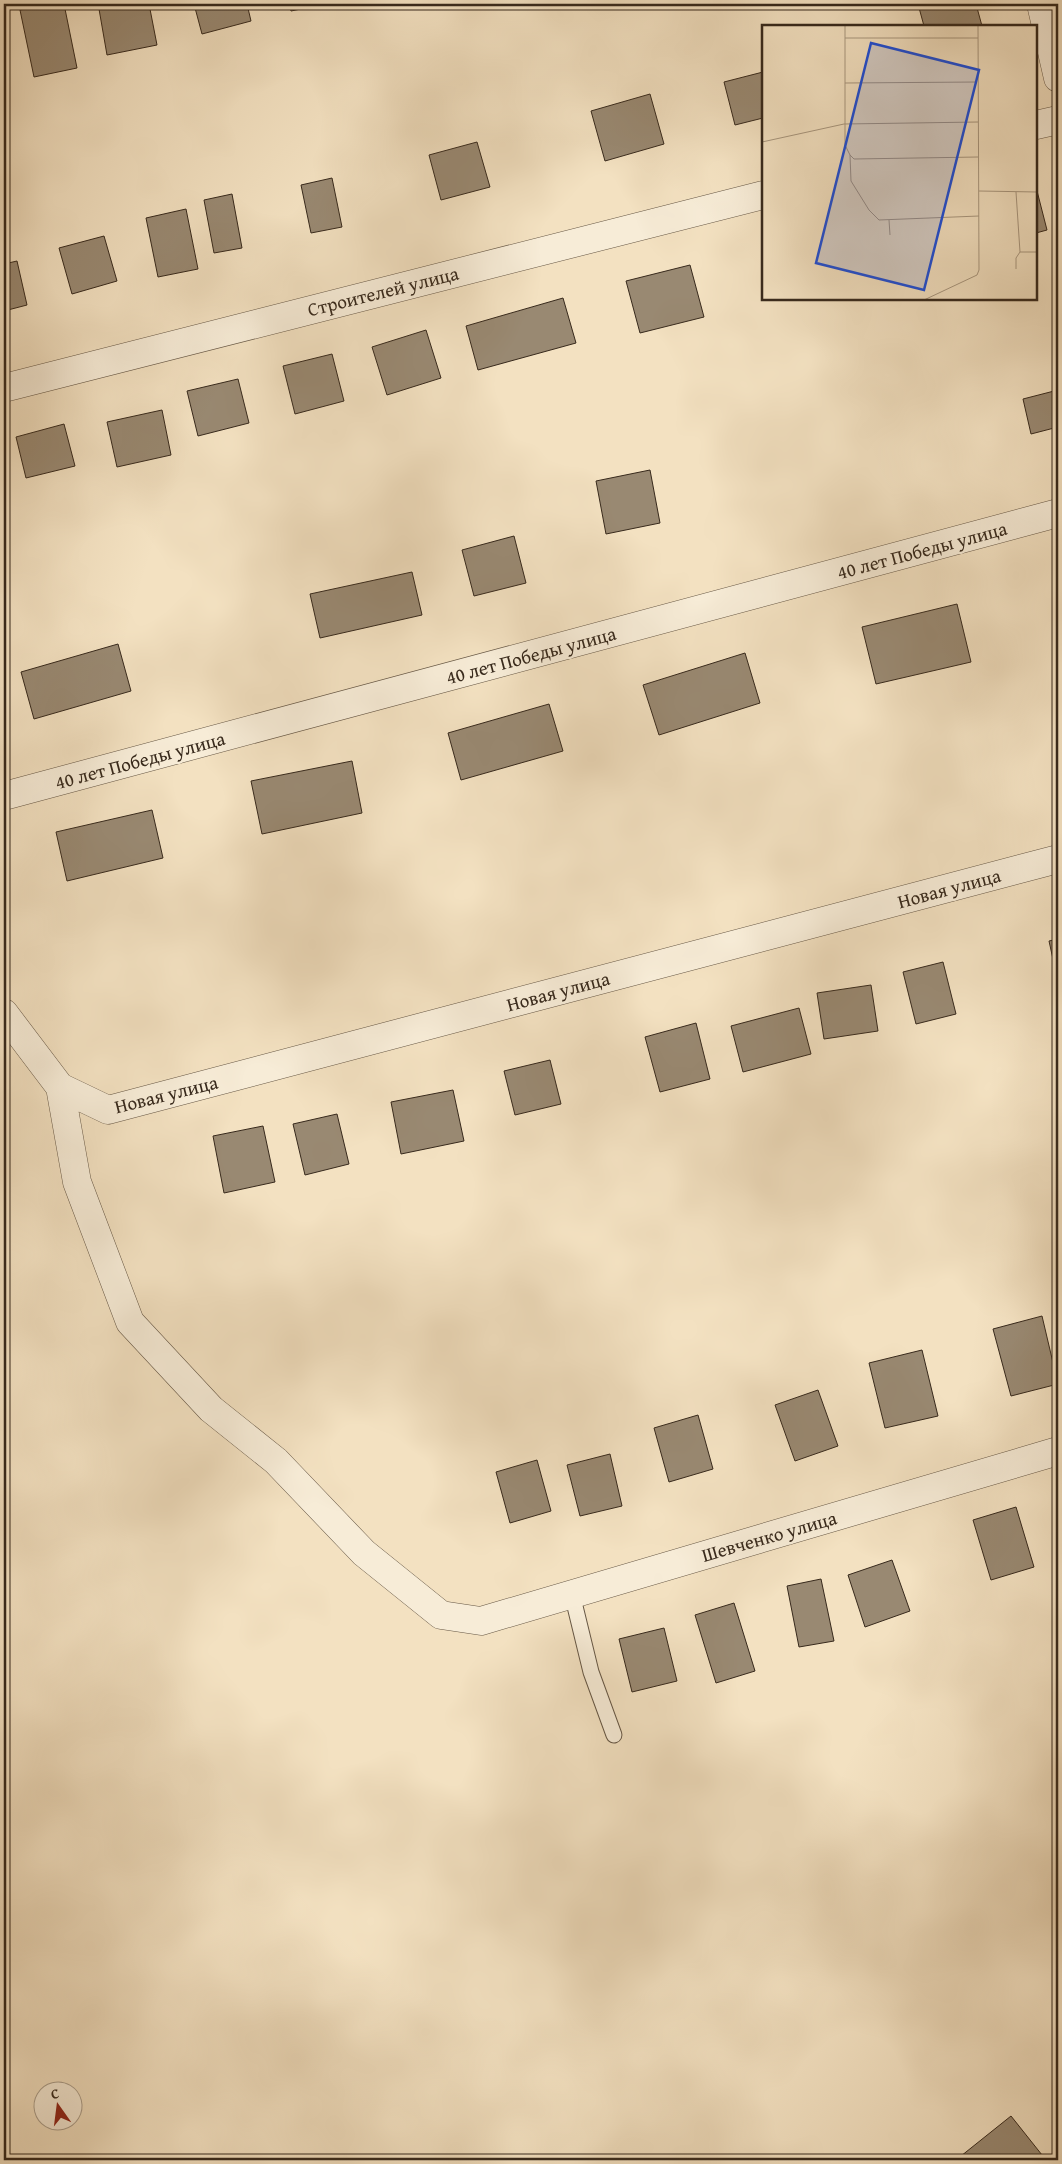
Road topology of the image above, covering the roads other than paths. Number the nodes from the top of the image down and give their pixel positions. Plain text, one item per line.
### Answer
1 (1041, 4) edge
2 (1058, 78) edge
3 (1058, 120) edge
4 (1037, 126) edge
5 (762, 195) edge
6 (4, 388) edge
7 (1058, 513) edge
8 (4, 796) edge
9 (1058, 859) edge
10 (4, 1013) edge
11 (60, 1087) junction
12 (1058, 1451) edge
13 (572, 1594) junction
14 (614, 1735) dead end

1 - 2 street
3 - 4 street
5 - 6 street, Строителей улица
7 - 8 street, 40 лет Победы улица
9 - 11 street, Новая улица
10 - 11 street
11 - 13 street, Шевченко улица
12 - 13 street, Шевченко улица
13 - 14 lane

